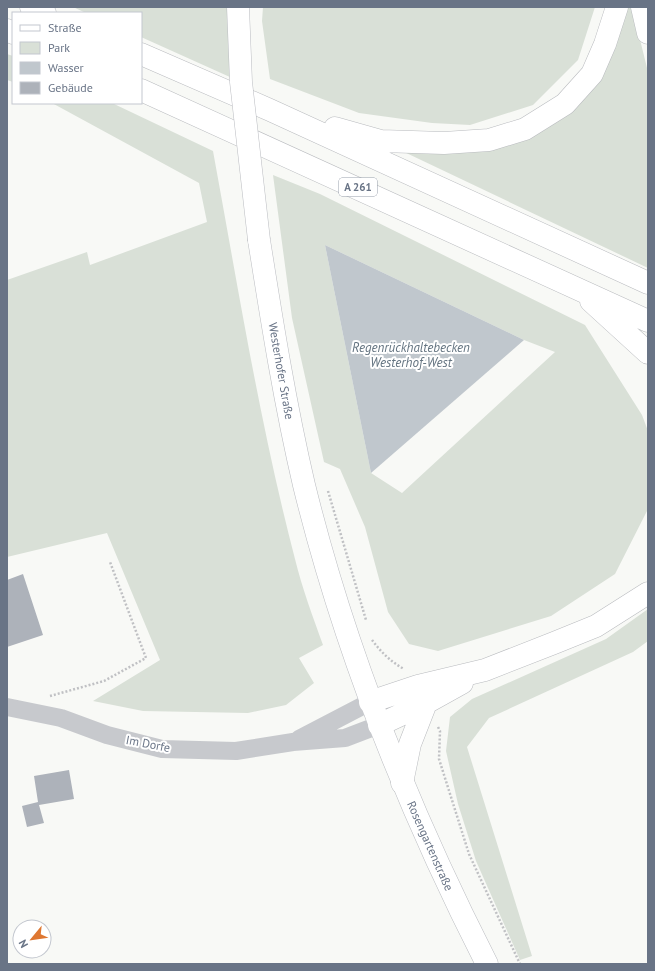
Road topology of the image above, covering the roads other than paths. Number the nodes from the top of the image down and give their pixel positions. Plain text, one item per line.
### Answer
1 (31, 7) edge
2 (238, 7) edge
3 (617, 7) edge
4 (642, 7) edge
5 (44, 12) edge
6 (648, 33) edge
7 (142, 54) edge
8 (142, 90) edge
9 (270, 110) junction
10 (648, 283) edge
11 (574, 286) junction
12 (648, 321) edge
13 (648, 353) edge
14 (648, 593) edge
15 (485, 670) junction
16 (370, 702) junction
17 (426, 703) junction
18 (7, 707) edge
19 (379, 725) junction
20 (293, 742) junction
21 (402, 783) junction
22 (486, 964) edge

1 - 5 main road
2 - 16 main road, Westerhofer Straße, bridge
3 - 9 main road
4 - 6 main road
7 - 9 main road, A 261
8 - 11 main road, A 261
9 - 10 main road, A 261
11 - 12 main road, A 261
11 - 13 main road
14 - 15 main road
15 - 16 main road
15 - 17 main road
16 - 19 main road, Westerhofer Straße
16 - 20 street, Im Dorfe
17 - 19 main road
17 - 21 main road
18 - 20 street, Im Dorfe
19 - 20 street, Im Dorfe
19 - 21 main road, Rosengartenstraße
21 - 22 main road, Rosengartenstraße

